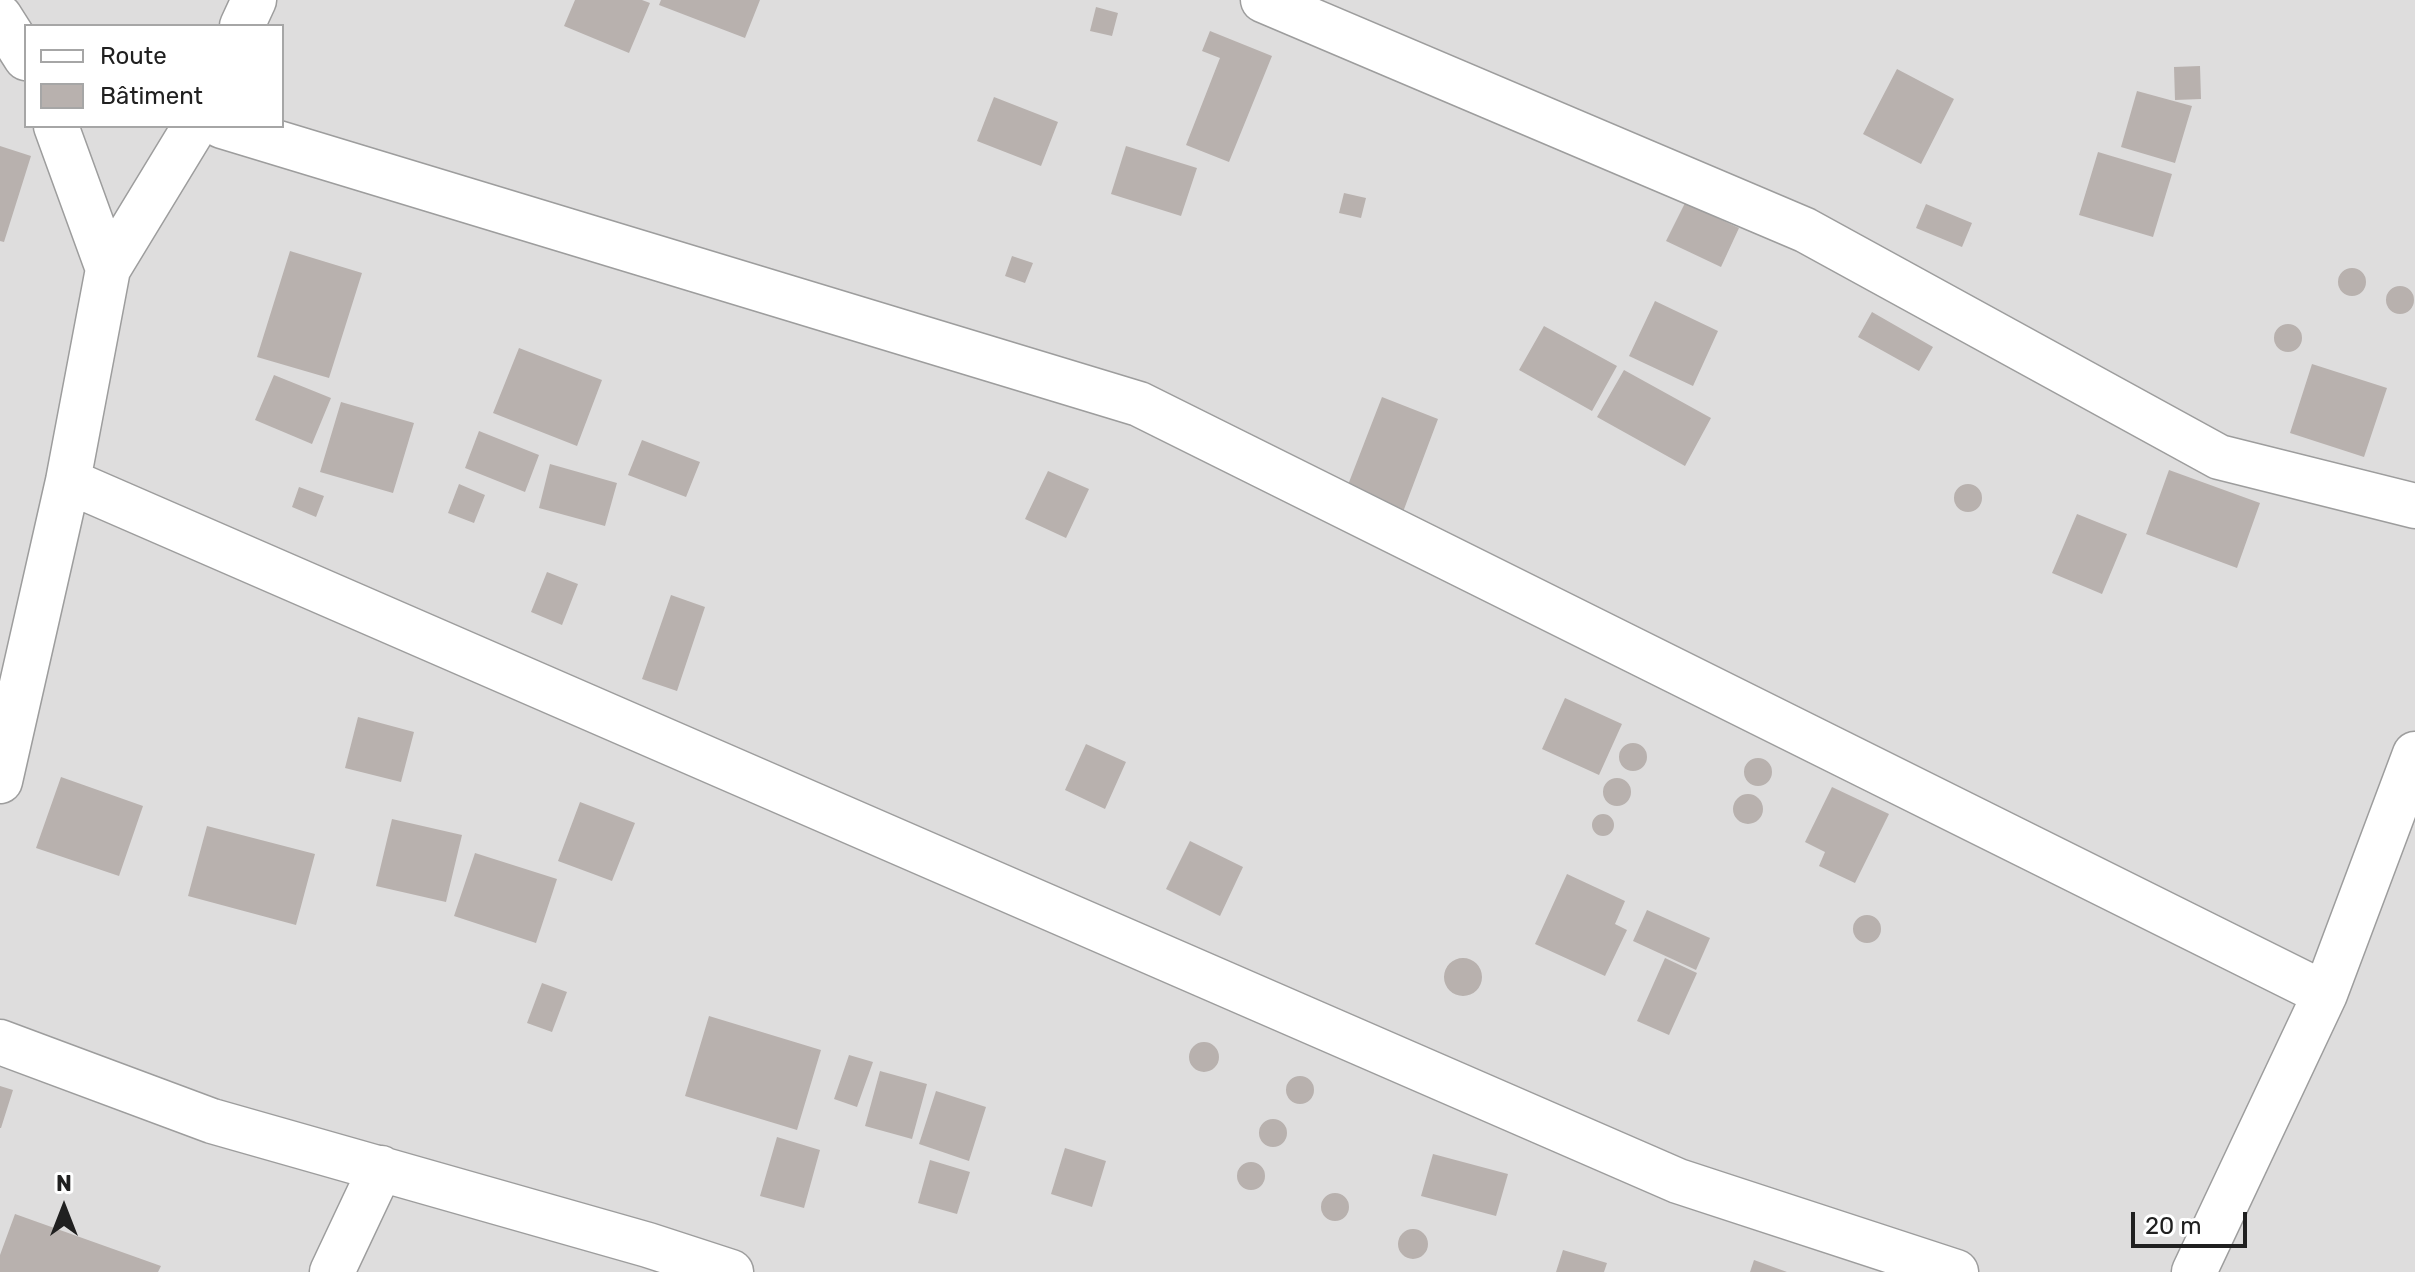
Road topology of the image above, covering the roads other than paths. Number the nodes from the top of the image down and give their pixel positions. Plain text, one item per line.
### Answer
1 (254, 0) edge
2 (1263, 0) edge
3 (0, 17) edge
4 (243, 24) edge
5 (24, 55) edge
6 (57, 128) edge
7 (194, 128) edge
8 (229, 128) edge
9 (108, 269) junction
10 (68, 481) junction
11 (2415, 506) edge
12 (2415, 754) edge
13 (0, 781) edge
14 (2325, 994) junction
15 (0, 1042) edge
16 (381, 1168) junction
17 (680, 1264) edge
18 (332, 1272) edge
19 (731, 1272) edge
20 (1956, 1272) edge
21 (2194, 1272) edge

1 - 4 street
2 - 11 street
3 - 5 street
6 - 9 street
7 - 9 street
8 - 14 street
9 - 10 street
10 - 13 street
10 - 20 street
12 - 14 street
14 - 21 street
15 - 16 street
16 - 17 street
16 - 18 street
17 - 19 street

